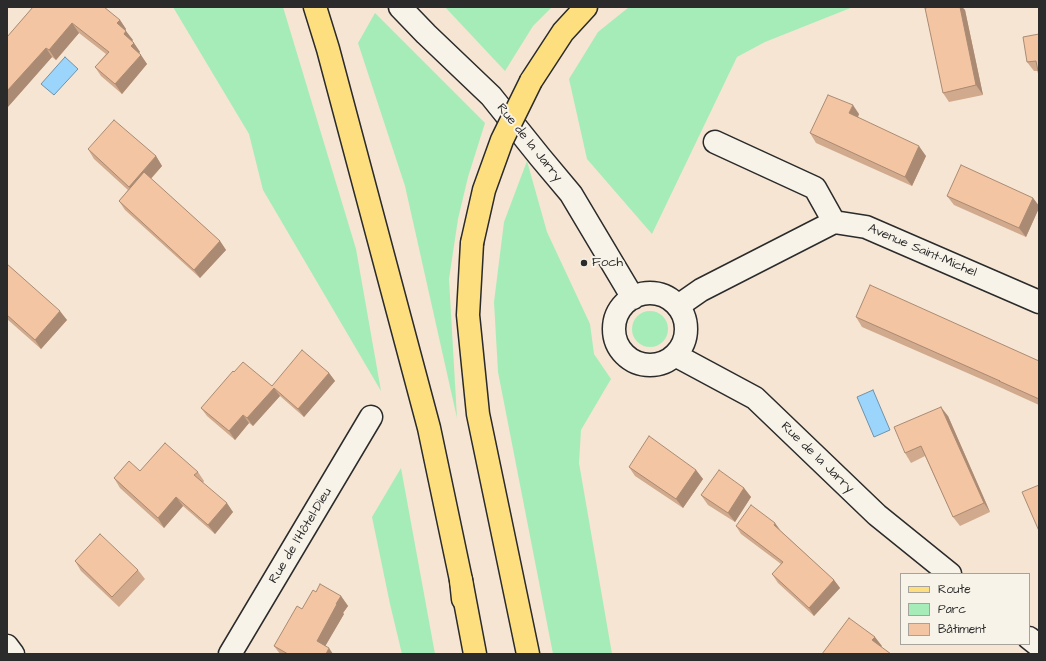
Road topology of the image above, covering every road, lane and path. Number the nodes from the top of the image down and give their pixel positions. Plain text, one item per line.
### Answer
1 (315, 7) edge
2 (400, 7) edge
3 (586, 7) edge
4 (715, 142) dead end
5 (834, 222) junction
6 (632, 298) junction
7 (1039, 302) edge
8 (678, 306) junction
9 (675, 355) junction
10 (371, 417) dead end
11 (949, 573) edge
12 (461, 580) junction
13 (1030, 639) edge
14 (7, 646) edge
15 (1039, 646) edge
16 (13, 654) edge
17 (230, 654) edge
18 (468, 654) edge
19 (475, 654) edge
20 (528, 654) edge

1 - 12 main road
2 - 6 main road, Rue de la Jarry
3 - 20 main road, bridge
4 - 5 main road
5 - 7 main road, Avenue Saint-Michel
5 - 8 main road
6 - 8 main road
6 - 9 main road
8 - 9 main road
9 - 11 main road, Rue de la Jarry
10 - 17 main road, Rue de l'Hôtel-Dieu
12 - 18 main road
12 - 19 main road
13 - 15 main road
14 - 16 main road

